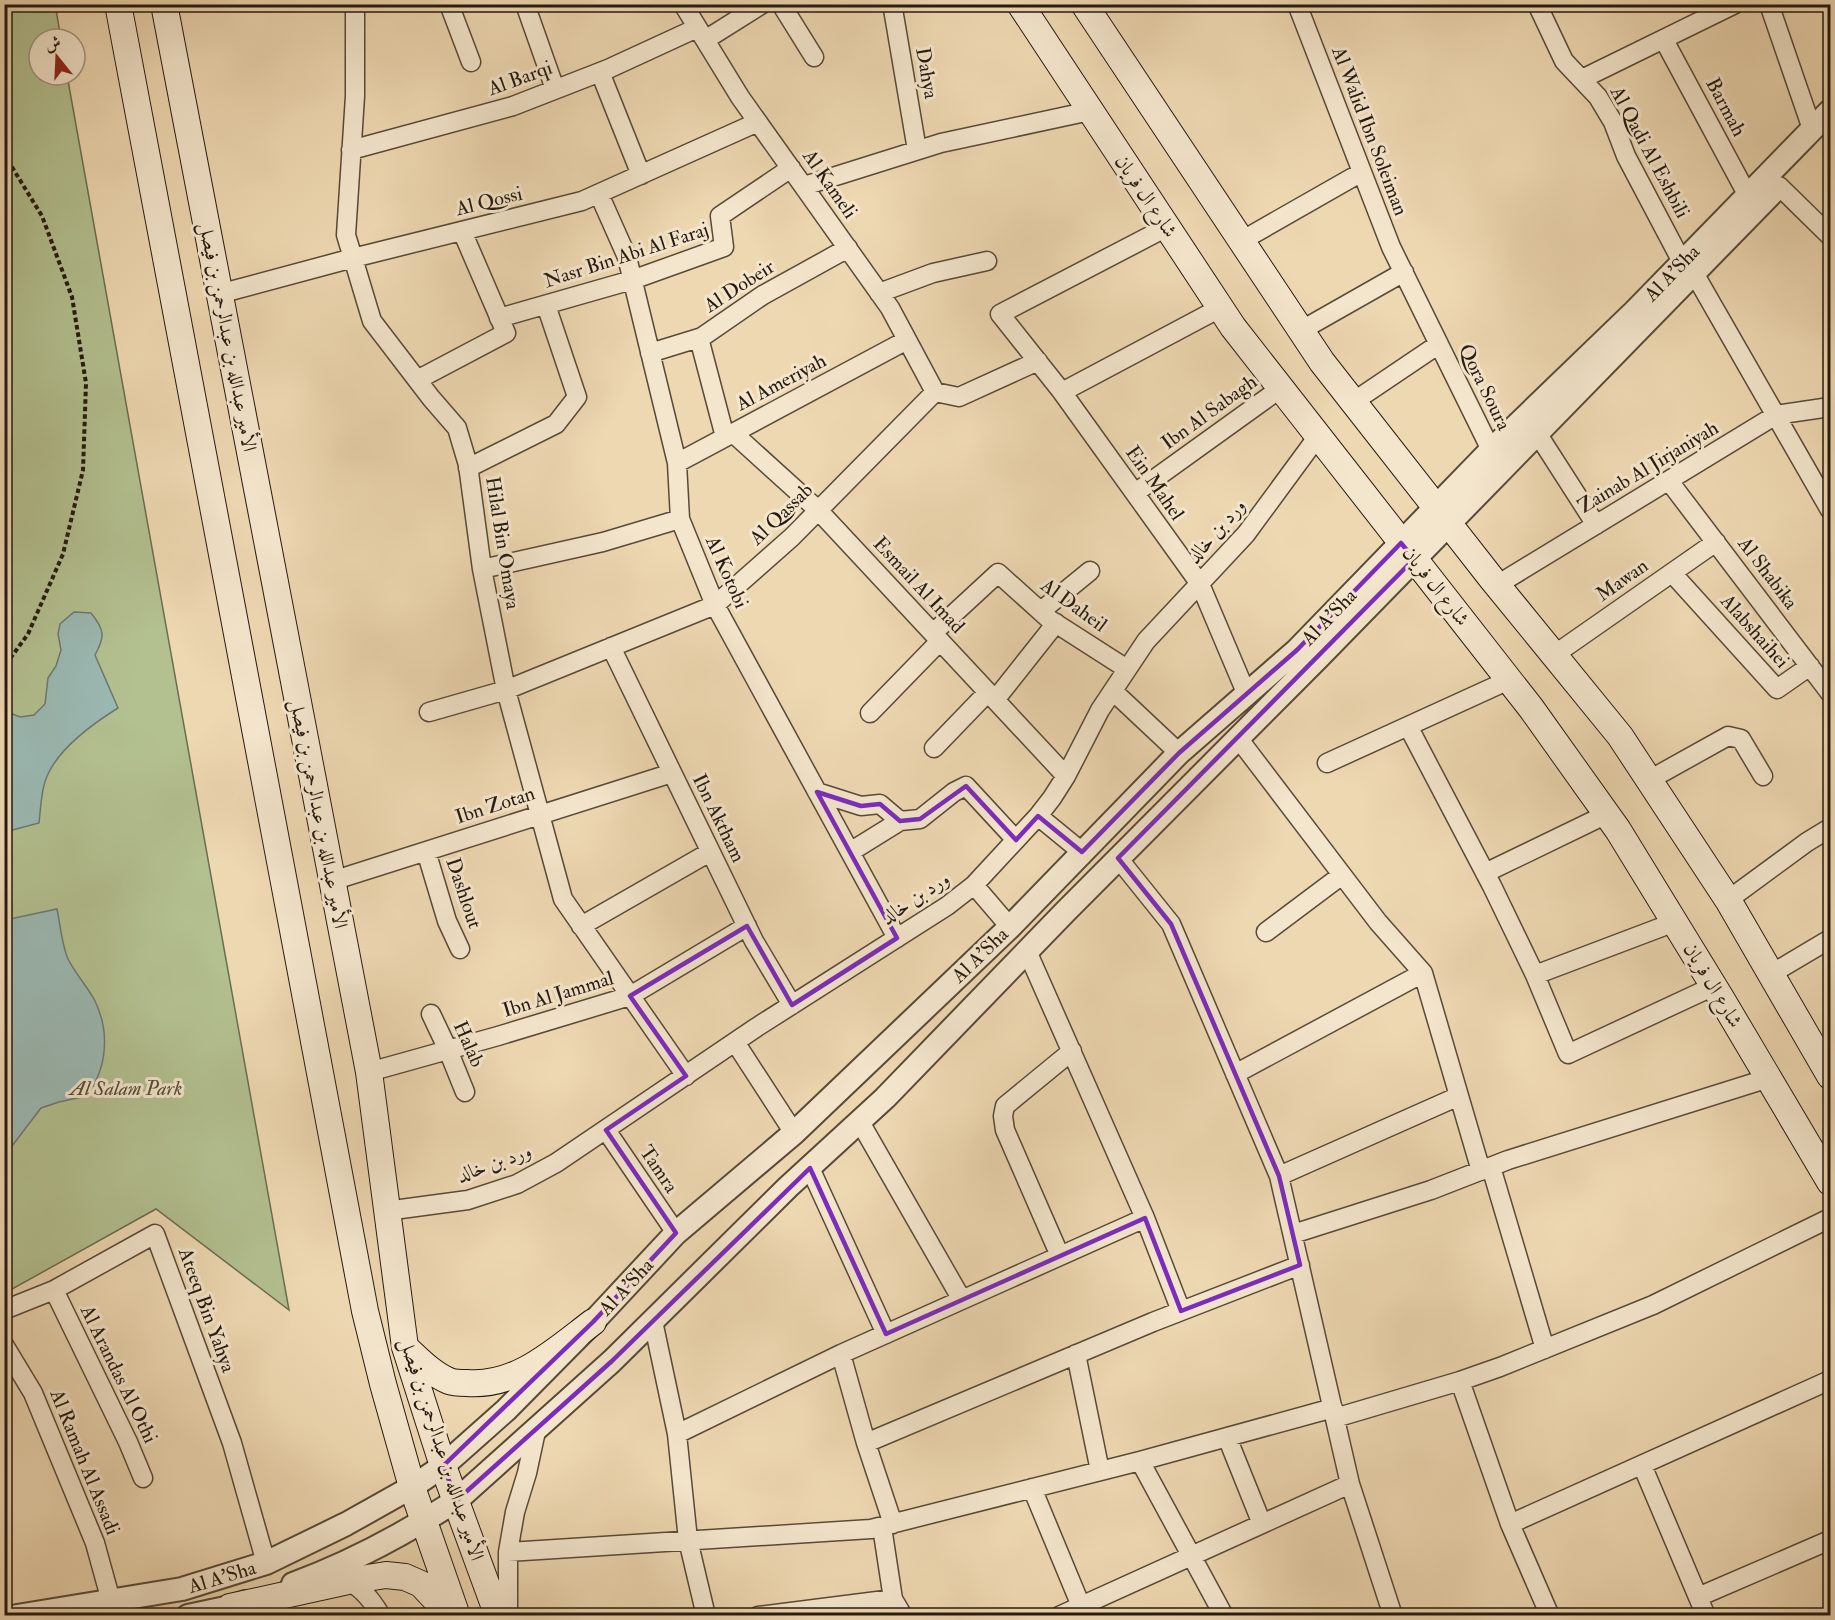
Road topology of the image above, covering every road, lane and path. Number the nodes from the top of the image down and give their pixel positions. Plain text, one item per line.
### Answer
1 (118, 4) edge
2 (164, 4) edge
3 (355, 4) edge
4 (449, 4) edge
5 (525, 4) edge
6 (683, 4) edge
7 (762, 4) edge
8 (781, 4) edge
9 (891, 4) edge
10 (1020, 4) edge
11 (1084, 4) edge
12 (1297, 4) edge
13 (1538, 4) edge
14 (1735, 4) edge
15 (1769, 4) edge
16 (701, 34) junction
17 (1664, 40) junction
18 (814, 57) dead end
19 (471, 62) dead end
20 (600, 72) junction
21 (1582, 79) junction
22 (555, 90) junction
23 (1090, 111) junction
24 (1830, 111) edge
25 (758, 122) junction
26 (1821, 131) edge
27 (351, 150) junction
28 (917, 150) junction
29 (4, 154) edge
30 (791, 168) junction
31 (1362, 172) junction
32 (641, 174) junction
33 (804, 186) junction
34 (1779, 186) junction
35 (599, 194) junction
36 (1748, 195) junction
37 (1167, 227) junction
38 (462, 231) junction
39 (1830, 236) edge
40 (1241, 241) junction
41 (848, 248) junction
42 (353, 258) junction
43 (987, 261) dead end
44 (1688, 268) junction
45 (1404, 272) junction
46 (632, 280) junction
47 (879, 292) junction
48 (219, 294) junction
49 (546, 305) junction
50 (1220, 308) junction
51 (499, 318) junction
52 (1300, 331) junction
53 (699, 338) junction
54 (907, 340) junction
55 (1439, 344) junction
56 (650, 353) junction
57 (1038, 361) junction
58 (417, 380) junction
59 (1281, 388) junction
60 (935, 392) junction
61 (1062, 392) junction
62 (1353, 402) junction
63 (1830, 407) edge
64 (1776, 415) junction
65 (1537, 433) junction
66 (729, 435) junction
67 (1318, 436) junction
68 (1491, 450) junction
69 (677, 463) junction
70 (468, 468) junction
71 (1669, 481) junction
72 (1135, 493) junction
73 (818, 510) junction
74 (1830, 510) edge
75 (1442, 516) junction
76 (680, 519) junction
77 (1596, 525) junction
78 (1716, 542) junction
79 (1408, 551) junction
80 (482, 569) junction
81 (1090, 571) dead end
82 (1672, 573) junction
83 (1200, 584) junction
84 (1497, 585) junction
85 (715, 605) junction
86 (1041, 611) junction
87 (1056, 623) junction
88 (936, 637) junction
89 (611, 647) junction
90 (1554, 655) junction
91 (1810, 666) junction
92 (4, 667) edge
93 (1128, 669) junction
94 (1509, 680) junction
95 (506, 690) junction
96 (1113, 691) junction
97 (1830, 693) edge
98 (1247, 695) junction
99 (992, 696) junction
100 (429, 712) dead end
101 (870, 713) dead end
102 (1408, 726) junction
103 (1238, 738) junction
104 (934, 748) dead end
105 (1179, 753) junction
106 (1327, 764) dead end
107 (672, 773) junction
108 (1066, 776) junction
109 (1763, 776) dead end
110 (1649, 780) junction
111 (817, 792) junction
112 (1607, 814) junction
113 (540, 815) junction
114 (1038, 816) junction
115 (900, 820) junction
116 (1830, 828) edge
117 (1016, 840) junction
118 (426, 851) junction
119 (710, 852) junction
120 (850, 852) junction
121 (1082, 852) junction
122 (1118, 858) junction
123 (1485, 873) junction
124 (1342, 874) junction
125 (332, 881) junction
126 (974, 885) junction
127 (1728, 900) junction
128 (1675, 922) junction
129 (581, 926) junction
130 (747, 926) junction
131 (1010, 927) junction
132 (1266, 932) dead end
133 (897, 938) junction
134 (1830, 939) edge
135 (460, 949) dead end
136 (1027, 951) junction
137 (1423, 973) junction
138 (1771, 974) junction
139 (1535, 975) junction
140 (1714, 986) junction
141 (630, 996) junction
142 (792, 1005) junction
143 (431, 1014) dead end
144 (735, 1042) junction
145 (1823, 1047) edge
146 (448, 1050) junction
147 (1072, 1051) junction
148 (369, 1072) junction
149 (1235, 1074) junction
150 (686, 1076) junction
151 (1830, 1076) edge
152 (1769, 1078) junction
153 (465, 1092) dead end
154 (1459, 1096) junction
155 (860, 1122) junction
156 (606, 1130) junction
157 (794, 1133) junction
158 (810, 1168) junction
159 (1486, 1169) junction
160 (1279, 1176) junction
161 (1830, 1182) edge
162 (386, 1210) junction
163 (1145, 1218) junction
164 (1830, 1218) edge
165 (676, 1233) junction
166 (1293, 1234) junction
167 (1060, 1256) junction
168 (1300, 1265) junction
169 (54, 1290) junction
170 (962, 1300) junction
171 (4, 1310) edge
172 (1181, 1311) junction
173 (653, 1321) junction
174 (594, 1322) junction
175 (885, 1334) junction
176 (4, 1345) edge
177 (405, 1347) junction
178 (1545, 1348) junction
179 (841, 1354) junction
180 (1076, 1354) junction
181 (1830, 1380) edge
182 (1461, 1381) junction
183 (1334, 1413) junction
184 (536, 1431) junction
185 (677, 1434) junction
186 (1227, 1437) junction
187 (866, 1443) junction
188 (1140, 1461) junction
189 (1642, 1465) junction
190 (443, 1466) junction
191 (1100, 1471) junction
192 (143, 1478) dead end
193 (1350, 1484) junction
194 (412, 1487) junction
195 (1032, 1488) junction
196 (457, 1500) junction
197 (424, 1521) junction
198 (1262, 1524) junction
199 (1510, 1524) junction
200 (887, 1525) junction
201 (688, 1540) junction
202 (1830, 1540) edge
203 (508, 1552) junction
204 (1192, 1555) junction
205 (266, 1563) junction
206 (323, 1573) junction
207 (348, 1581) junction
208 (1698, 1597) junction
209 (893, 1599) junction
210 (111, 1601) junction
211 (230, 1608) junction
212 (1084, 1611) edge
213 (17, 1616) edge
214 (188, 1616) edge
215 (381, 1616) edge
216 (451, 1616) edge
217 (457, 1616) edge
218 (498, 1616) edge
219 (508, 1616) edge
220 (706, 1616) edge
221 (758, 1616) edge
222 (903, 1616) edge
223 (1059, 1616) edge
224 (1224, 1616) edge
225 (1393, 1616) edge
226 (1550, 1616) edge
227 (1706, 1616) edge

1 - 194 main road, الأمير عبدالله بن عبدالرحمن بن فيصل
2 - 48 main road, الأمير عبدالله بن عبدالرحمن بن فيصل
3 - 27 street, Hilal Bin Omaya
4 - 19 street
5 - 22 street
6 - 16 street, Al Kameli
7 - 16 street, Al Barqi
8 - 18 street
9 - 28 street, Dahya
10 - 23 main road, شارع ال فريان
11 - 40 main road
12 - 31 street, Al Walid Ibn Soleiman
13 - 21 street, Al Qadi Al Eshbili
14 - 17 street
15 - 26 street
16 - 20 street, Al Barqi
16 - 25 street, Al Kameli
17 - 21 street
17 - 36 street, Barmah
20 - 22 street, Al Barqi
20 - 32 street
21 - 44 street, Al Qadi Al Eshbili
22 - 27 street, Al Barqi
23 - 28 street
23 - 37 main road, شارع ال فريان
24 - 26 street, Al A'Sha
25 - 30 street, Al Kameli
25 - 32 street, Al Qossi
26 - 34 street, Al A'Sha
26 - 36 street, Al A'Sha
27 - 42 street, Hilal Bin Omaya
28 - 33 street
29 - 92 path
30 - 33 street, Al Kameli
30 - 46 street, Nasr Bin Abi Al Faraj
31 - 40 street
31 - 45 street, Al Walid Ibn Soleiman
32 - 35 street, Al Qossi
33 - 41 street, Al Kameli
34 - 39 street
34 - 44 street, Al A'Sha
35 - 38 street, Al Qossi
35 - 46 street, Al Kotobi
36 - 44 street, Al A'Sha
37 - 50 main road, شارع ال فريان
37 - 57 street, Ein Mahel
38 - 42 street, Al Qossi
38 - 51 street
40 - 52 main road
41 - 47 street, Al Kameli
41 - 53 street, Al Dobeir
42 - 48 street, Al Qossi
42 - 58 street, Hilal Bin Omaya
43 - 47 street
44 - 64 street, Al Qadi Al Eshbili
44 - 65 street, Al A'Sha
44 - 68 street, Al A'Sha
45 - 52 street
45 - 55 street, Qora Soura
46 - 49 street, Nasr Bin Abi Al Faraj
46 - 56 street, Al Kotobi
47 - 54 street, Al Kameli
48 - 125 main road, الأمير عبدالله بن عبدالرحمن بن فيصل
49 - 51 street, Nasr Bin Abi Al Faraj
49 - 70 street
50 - 59 main road, شارع ال فريان
50 - 61 street
51 - 58 street
52 - 62 main road
53 - 56 street, Al Dobeir
53 - 66 street
54 - 60 street, Al Kameli
54 - 66 street, Al Ameriyah
55 - 62 street, Qora Soura
55 - 68 street, Qora Soura
56 - 69 street, Al Kotobi
57 - 60 street
57 - 61 street, Ein Mahel
58 - 70 street, Hilal Bin Omaya
59 - 67 main road, شارع ال فريان
59 - 72 street, Ibn Al Sabagh
60 - 73 street, Al Qassab
61 - 72 street, Ein Mahel
62 - 75 main road
63 - 64 street, Zainab Al Jirjaniyah
64 - 71 street, Zainab Al Jirjaniyah
64 - 74 street, Al Qadi Al Eshbili
65 - 75 street, Al A'Sha
65 - 77 street
66 - 69 street, Al Ameriyah
66 - 73 street, Esmail Al Imad
67 - 79 main road, شارع ال فريان
67 - 83 street, ورد بن خالد
68 - 75 street, Al A'Sha
69 - 76 street, Al Kotobi
70 - 80 street, Hilal Bin Omaya
71 - 77 street, Zainab Al Jirjaniyah
71 - 78 street, Al Shabika
72 - 83 street, Ein Mahel
73 - 85 street, Al Qassab
73 - 88 street, Esmail Al Imad
75 - 79 street, Al A'Sha
75 - 84 main road
76 - 80 street
76 - 85 street, Al Kotobi
77 - 84 street, Zainab Al Jirjaniyah
78 - 82 street, Mawan
78 - 91 street, Al Shabika
79 - 94 main road, شارع ال فريان
79 - 98 street, Al A'Sha
79 - 103 street, Al A'Sha
80 - 95 street, Hilal Bin Omaya
81 - 86 street
82 - 90 street, Mawan
82 - 91 street, Alabshaihei
83 - 93 street, ورد بن خالد
83 - 98 street, Ein Mahel
84 - 90 main road
85 - 89 street, Al Qassab
85 - 111 street, Al Kotobi
86 - 87 street, Al Daheil
86 - 88 street, Al Daheil
87 - 93 street, Al Daheil
87 - 99 street
88 - 99 street, Esmail Al Imad
88 - 101 street
89 - 95 street, Al Qassab
89 - 107 street, Ibn Aktham
90 - 110 main road
91 - 97 street, Al Shabika
93 - 96 street, ورد بن خالد
94 - 102 street
94 - 112 main road, شارع ال فريان
95 - 100 street, Al Qassab
95 - 113 street, Hilal Bin Omaya
96 - 105 street
96 - 108 street, ورد بن خالد
98 - 105 street, Al A'Sha
99 - 104 street
99 - 108 street, Esmail Al Imad
102 - 106 street
102 - 123 street
103 - 122 street, Al A'Sha
103 - 124 street
105 - 121 street, Al A'Sha
107 - 113 street, Ibn Zotan
107 - 119 street, Ibn Aktham
108 - 114 street, ورد بن خالد
109 - 110 street
110 - 127 main road
111 - 115 street
111 - 120 street, Al Kotobi
112 - 123 street
112 - 128 main road, شارع ال فريان
113 - 118 street, Ibn Zotan
113 - 129 street, Hilal Bin Omaya
114 - 117 street, ورد بن خالد
114 - 121 street
115 - 117 street
115 - 120 street
116 - 127 street
117 - 126 street, ورد بن خالد
118 - 125 street, Ibn Zotan
118 - 135 street, Dashlout
119 - 129 street
119 - 130 street, Ibn Aktham
120 - 133 street, Al Kotobi
121 - 131 street, Al A'Sha
122 - 136 street, Al A'Sha
122 - 149 street
123 - 139 street
124 - 132 street
124 - 137 street
125 - 148 main road, الأمير عبدالله بن عبدالرحمن بن فيصل
126 - 131 street
126 - 133 street, ورد بن خالد
127 - 138 main road
128 - 139 street
128 - 140 main road, شارع ال فريان
129 - 141 street, Hilal Bin Omaya
130 - 141 street, Ibn Al Jammal
130 - 142 street, Ibn Aktham
131 - 157 street, Al A'Sha
133 - 142 street, ورد بن خالد
134 - 138 street
136 - 147 street
136 - 155 street, Al A'Sha
137 - 149 street
137 - 154 street
138 - 145 main road
139 - 140 street
140 - 152 main road, شارع ال فريان
141 - 146 street, Ibn Al Jammal
141 - 150 street, Hilal Bin Omaya
142 - 144 street, ورد بن خالد
143 - 146 street, Halab
144 - 150 street, ورد بن خالد
144 - 157 street
145 - 151 main road
146 - 148 street, Ibn Al Jammal
146 - 153 street, Halab
147 - 163 street
147 - 167 street
148 - 162 main road, الأمير عبدالله بن عبدالرحمن بن فيصل
149 - 160 street
150 - 156 street, ورد بن خالد
152 - 159 street
152 - 161 main road, شارع ال فريان
154 - 159 street
154 - 160 street
155 - 158 street, Al A'Sha
155 - 170 street
156 - 162 street, ورد بن خالد
156 - 165 street, Tamra
157 - 165 street, Al A'Sha
158 - 173 street, Al A'Sha
158 - 175 street
159 - 166 street
159 - 178 street
160 - 166 street
162 - 177 main road, الأمير عبدالله بن عبدالرحمن بن فيصل
163 - 167 street
163 - 172 street
164 - 178 street
165 - 174 street, Al A'Sha
166 - 168 street
167 - 170 street
168 - 172 street
168 - 183 street
169 - 171 street, Ateeq Bin Yahya
169 - 192 street, Al Arandas Al Othi
169 - 205 street, Ateeq Bin Yahya
170 - 175 street
172 - 180 street
173 - 184 street, Al A'Sha
173 - 185 street
174 - 177 main road
174 - 190 street, Al A'Sha
175 - 179 street
176 - 210 street, Al Ramah Al Assadi
177 - 190 main road, الأمير عبدالله بن عبدالرحمن بن فيصل
178 - 182 street
179 - 185 street
179 - 187 street
180 - 187 street
180 - 191 street
181 - 189 street
182 - 183 street
182 - 199 street
183 - 186 street
183 - 193 street
184 - 196 street, Al A'Sha
184 - 203 street
185 - 201 street
186 - 188 street
186 - 198 street
187 - 200 street
188 - 191 street
188 - 204 street
189 - 199 street
189 - 208 street
190 - 194 street, Al A'Sha
190 - 196 main road, الأمير عبدالله بن عبدالرحمن بن فيصل
191 - 195 street
193 - 198 street
193 - 225 street
194 - 197 main road, الأمير عبدالله بن عبدالرحمن بن فيصل
194 - 205 street, Al A'Sha
195 - 200 street
195 - 212 street
196 - 197 street, Al A'Sha
196 - 218 main road, الأمير عبدالله بن عبدالرحمن بن فيصل
197 - 206 street, Al A'Sha
197 - 217 main road, الأمير عبدالله بن عبدالرحمن بن فيصل
198 - 204 street
199 - 226 street
200 - 201 street
200 - 209 street
201 - 203 street
201 - 220 street
202 - 208 street
203 - 219 street
204 - 212 street
204 - 224 street
205 - 210 street, Al A'Sha
206 - 207 street
206 - 211 street, Al A'Sha
207 - 211 main road
207 - 215 street
207 - 216 main road
208 - 227 street
209 - 221 street
209 - 222 street
210 - 213 street, Al A'Sha
211 - 214 street, Al A'Sha
212 - 223 street

